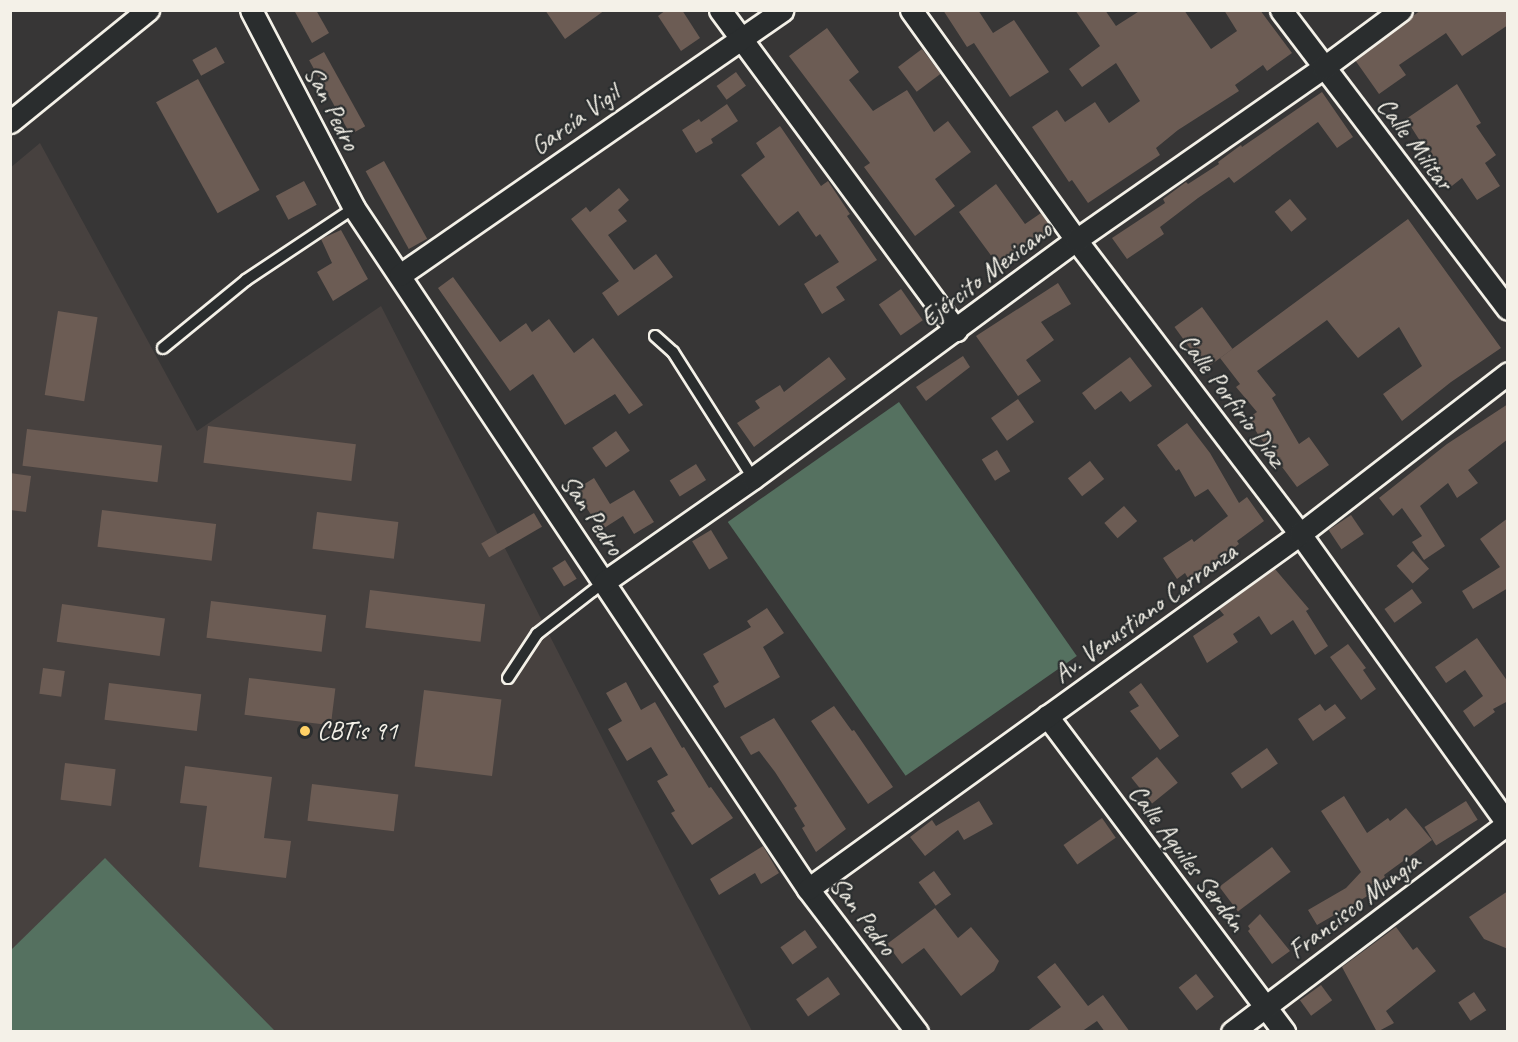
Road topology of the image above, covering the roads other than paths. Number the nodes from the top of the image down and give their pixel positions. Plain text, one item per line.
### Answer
1 (148, 10) edge
2 (251, 10) edge
3 (720, 10) edge
4 (782, 10) edge
5 (911, 10) edge
6 (1281, 10) edge
7 (1401, 10) edge
8 (742, 37) junction
9 (1323, 68) junction
10 (10, 122) edge
11 (354, 208) junction
12 (1076, 240) junction
13 (400, 275) junction
14 (1508, 309) edge
15 (956, 330) junction
16 (655, 336) dead end
17 (163, 348) dead end
18 (1508, 373) edge
19 (753, 478) junction
20 (1300, 534) junction
21 (604, 582) junction
22 (508, 678) dead end
23 (1047, 716) junction
24 (1507, 824) edge
25 (808, 889) junction
26 (1266, 1007) junction
27 (916, 1032) edge
28 (1232, 1032) edge
29 (1284, 1032) edge

1 - 10 street
2 - 11 street, San Pedro
3 - 8 street
4 - 8 street, García Vigil
5 - 12 street, Calle Porfirio Díaz
6 - 9 street, Calle Militar
7 - 9 street, Ejército Mexicano
8 - 13 street, García Vigil
8 - 15 street
9 - 12 street, Ejército Mexicano
9 - 14 street, Calle Militar
11 - 13 street, San Pedro
11 - 17 lane
12 - 15 street, Ejército Mexicano
12 - 20 street, Calle Porfirio Díaz
13 - 21 street, San Pedro
15 - 19 street, Ejército Mexicano
16 - 19 lane
18 - 20 street, Av. Venustiano Carranza
19 - 21 street, Ejército Mexicano
20 - 23 street, Av. Venustiano Carranza
20 - 24 street, Calle Porfirio Díaz
21 - 22 lane
21 - 25 street, San Pedro
23 - 25 street, Av. Venustiano Carranza
23 - 26 street, Calle Aquiles Serdán
24 - 26 street, Francisco Mungía
25 - 27 street, San Pedro
26 - 28 street, Francisco Mungía
26 - 29 street, Calle Aquiles Serdán

